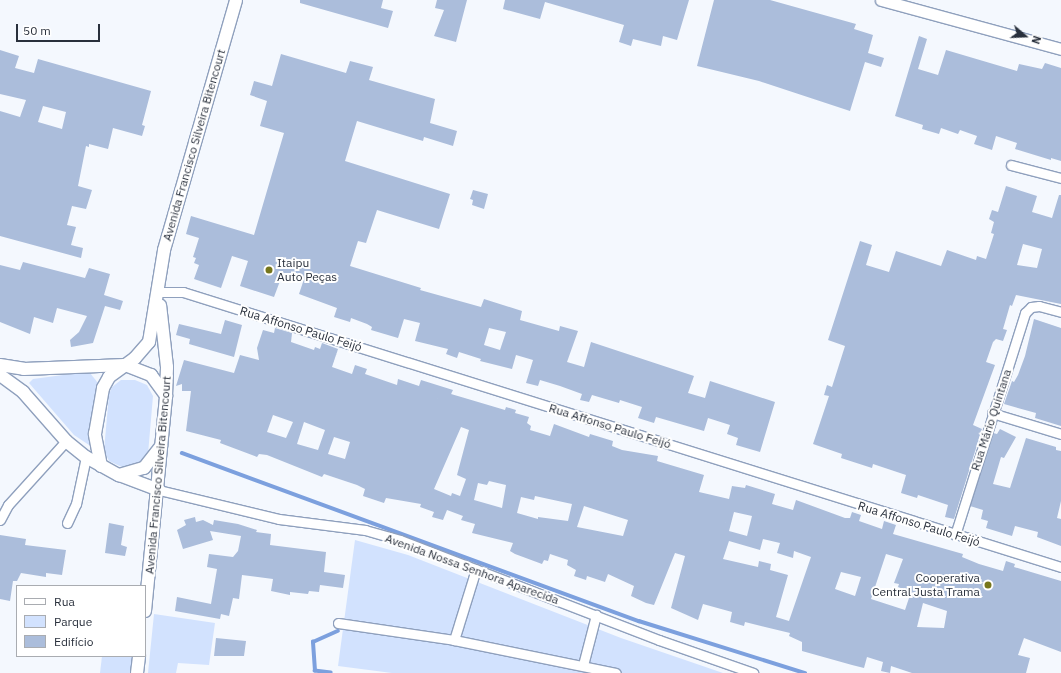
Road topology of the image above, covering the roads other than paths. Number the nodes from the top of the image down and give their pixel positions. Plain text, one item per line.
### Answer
1 (236, 0) edge
2 (881, 0) edge
3 (1061, 49) edge
4 (1011, 164) dead end
5 (1061, 178) edge
6 (158, 292) junction
7 (1061, 312) edge
8 (0, 365) edge
9 (125, 365) junction
10 (0, 375) edge
11 (166, 396) junction
12 (992, 413) junction
13 (1061, 434) edge
14 (66, 441) junction
15 (162, 444) junction
16 (86, 457) junction
17 (101, 466) junction
18 (119, 476) junction
19 (159, 490) junction
20 (0, 520) edge
21 (67, 523) dead end
22 (955, 535) junction
23 (1061, 567) edge
24 (476, 570) junction
25 (146, 602) edge
26 (596, 615) junction
27 (338, 623) dead end
28 (454, 640) junction
29 (139, 657) edge
30 (583, 665) junction
31 (137, 673) edge
32 (616, 673) edge
33 (753, 673) edge

1 - 6 main road, Avenida Francisco Silveira Bitencourt
2 - 3 street
4 - 5 street
6 - 9 main road, Avenida Francisco Silveira Bitencourt
6 - 11 main road, Avenida Francisco Silveira Bitencourt
6 - 22 street, Rua Affonso Paulo Feijó
7 - 12 street, Rua Mário Quintana
8 - 9 main road
9 - 11 main road
9 - 17 main road
10 - 14 main road
11 - 15 main road, Avenida Francisco Silveira Bitencourt
12 - 13 street
12 - 22 street, Rua Mário Quintana
14 - 16 main road
14 - 20 street
15 - 18 main road
15 - 19 main road, Avenida Francisco Silveira Bitencourt
16 - 17 main road
16 - 21 street
17 - 18 main road
18 - 19 main road
19 - 24 street, Avenida Nossa Senhora Aparecida
19 - 25 main road, Avenida Francisco Silveira Bitencourt
22 - 23 street, Rua Affonso Paulo Feijó
24 - 26 street, Avenida Nossa Senhora Aparecida
24 - 28 street
26 - 30 street
26 - 33 street, Avenida Nossa Senhora Aparecida
27 - 28 street
28 - 30 street
29 - 31 main road
30 - 32 street

